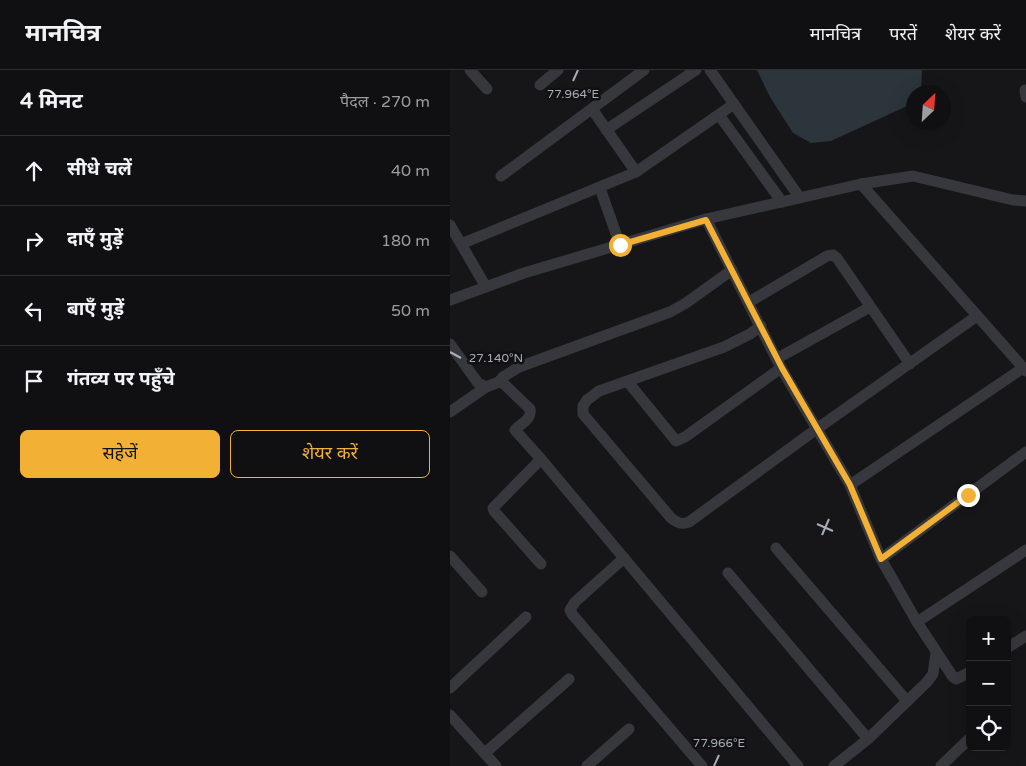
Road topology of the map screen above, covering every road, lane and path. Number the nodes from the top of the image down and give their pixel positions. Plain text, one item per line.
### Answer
1 (470, 70) edge
2 (558, 70) edge
3 (644, 70) edge
4 (696, 70) edge
5 (710, 70) edge
6 (540, 85) dead end
7 (487, 89) dead end
8 (1026, 90) edge
9 (1026, 97) edge
10 (734, 104) junction
11 (592, 109) junction
12 (718, 115) junction
13 (606, 130) junction
14 (636, 172) junction
15 (501, 176) dead end
16 (861, 184) junction
17 (600, 188) junction
18 (800, 198) junction
19 (1026, 200) edge
20 (782, 202) junction
21 (706, 220) junction
22 (450, 225) edge
23 (461, 244) junction
24 (620, 245) junction
25 (732, 270) junction
26 (486, 287) junction
27 (450, 300) edge
28 (749, 302) junction
29 (870, 307) junction
30 (977, 316) junction
31 (761, 326) junction
32 (450, 344) edge
33 (780, 363) junction
34 (910, 364) junction
35 (1025, 369) edge
36 (499, 382) junction
37 (628, 382) junction
38 (486, 387) junction
39 (450, 412) edge
40 (818, 428) junction
41 (1026, 452) edge
42 (541, 459) junction
43 (850, 485) junction
44 (776, 548) dead end
45 (1026, 550) edge
46 (450, 556) edge
47 (624, 558) junction
48 (881, 559) junction
49 (541, 564) dead end
50 (728, 573) dead end
51 (482, 592) dead end
52 (526, 617) dead end
53 (917, 622) junction
54 (1026, 636) edge
55 (1011, 645) edge
56 (936, 653) junction
57 (966, 674) edge
58 (569, 680) dead end
59 (450, 688) edge
60 (907, 701) junction
61 (450, 715) edge
62 (629, 729) dead end
63 (868, 739) junction
64 (966, 742) edge
65 (485, 753) junction
66 (843, 763) edge
67 (496, 766) edge
68 (587, 766) edge
69 (702, 766) edge
70 (798, 766) edge
71 (941, 766) edge

1 - 7 street
2 - 6 street
3 - 11 street
4 - 13 street
5 - 10 street
8 - 9 street
10 - 12 street
10 - 18 street
11 - 13 street
11 - 15 street
12 - 14 street
12 - 20 street
13 - 14 street
14 - 17 street
16 - 18 street
16 - 19 street
16 - 30 street
17 - 23 street
17 - 24 street
18 - 20 street
20 - 21 street
21 - 24 street
21 - 25 street
22 - 23 street
23 - 26 street
24 - 26 street
25 - 28 street
25 - 36 street
26 - 27 street
28 - 29 street
28 - 31 street
29 - 33 street
29 - 34 street
30 - 34 street
30 - 35 street
31 - 33 street
31 - 37 street
32 - 38 street
33 - 37 street
33 - 40 street
34 - 40 street
35 - 43 street
36 - 38 street
36 - 42 street
37 - 40 street
38 - 39 street
40 - 43 street
41 - 48 street
42 - 47 street
42 - 49 street
43 - 48 street
44 - 60 street
45 - 53 street
46 - 51 street
47 - 69 street
47 - 70 street
48 - 53 street
50 - 63 street
52 - 59 street
53 - 56 street
54 - 55 street
56 - 57 street
56 - 60 street
58 - 65 street
60 - 63 street
61 - 65 street
62 - 68 street
63 - 66 street
64 - 71 street
65 - 67 street

